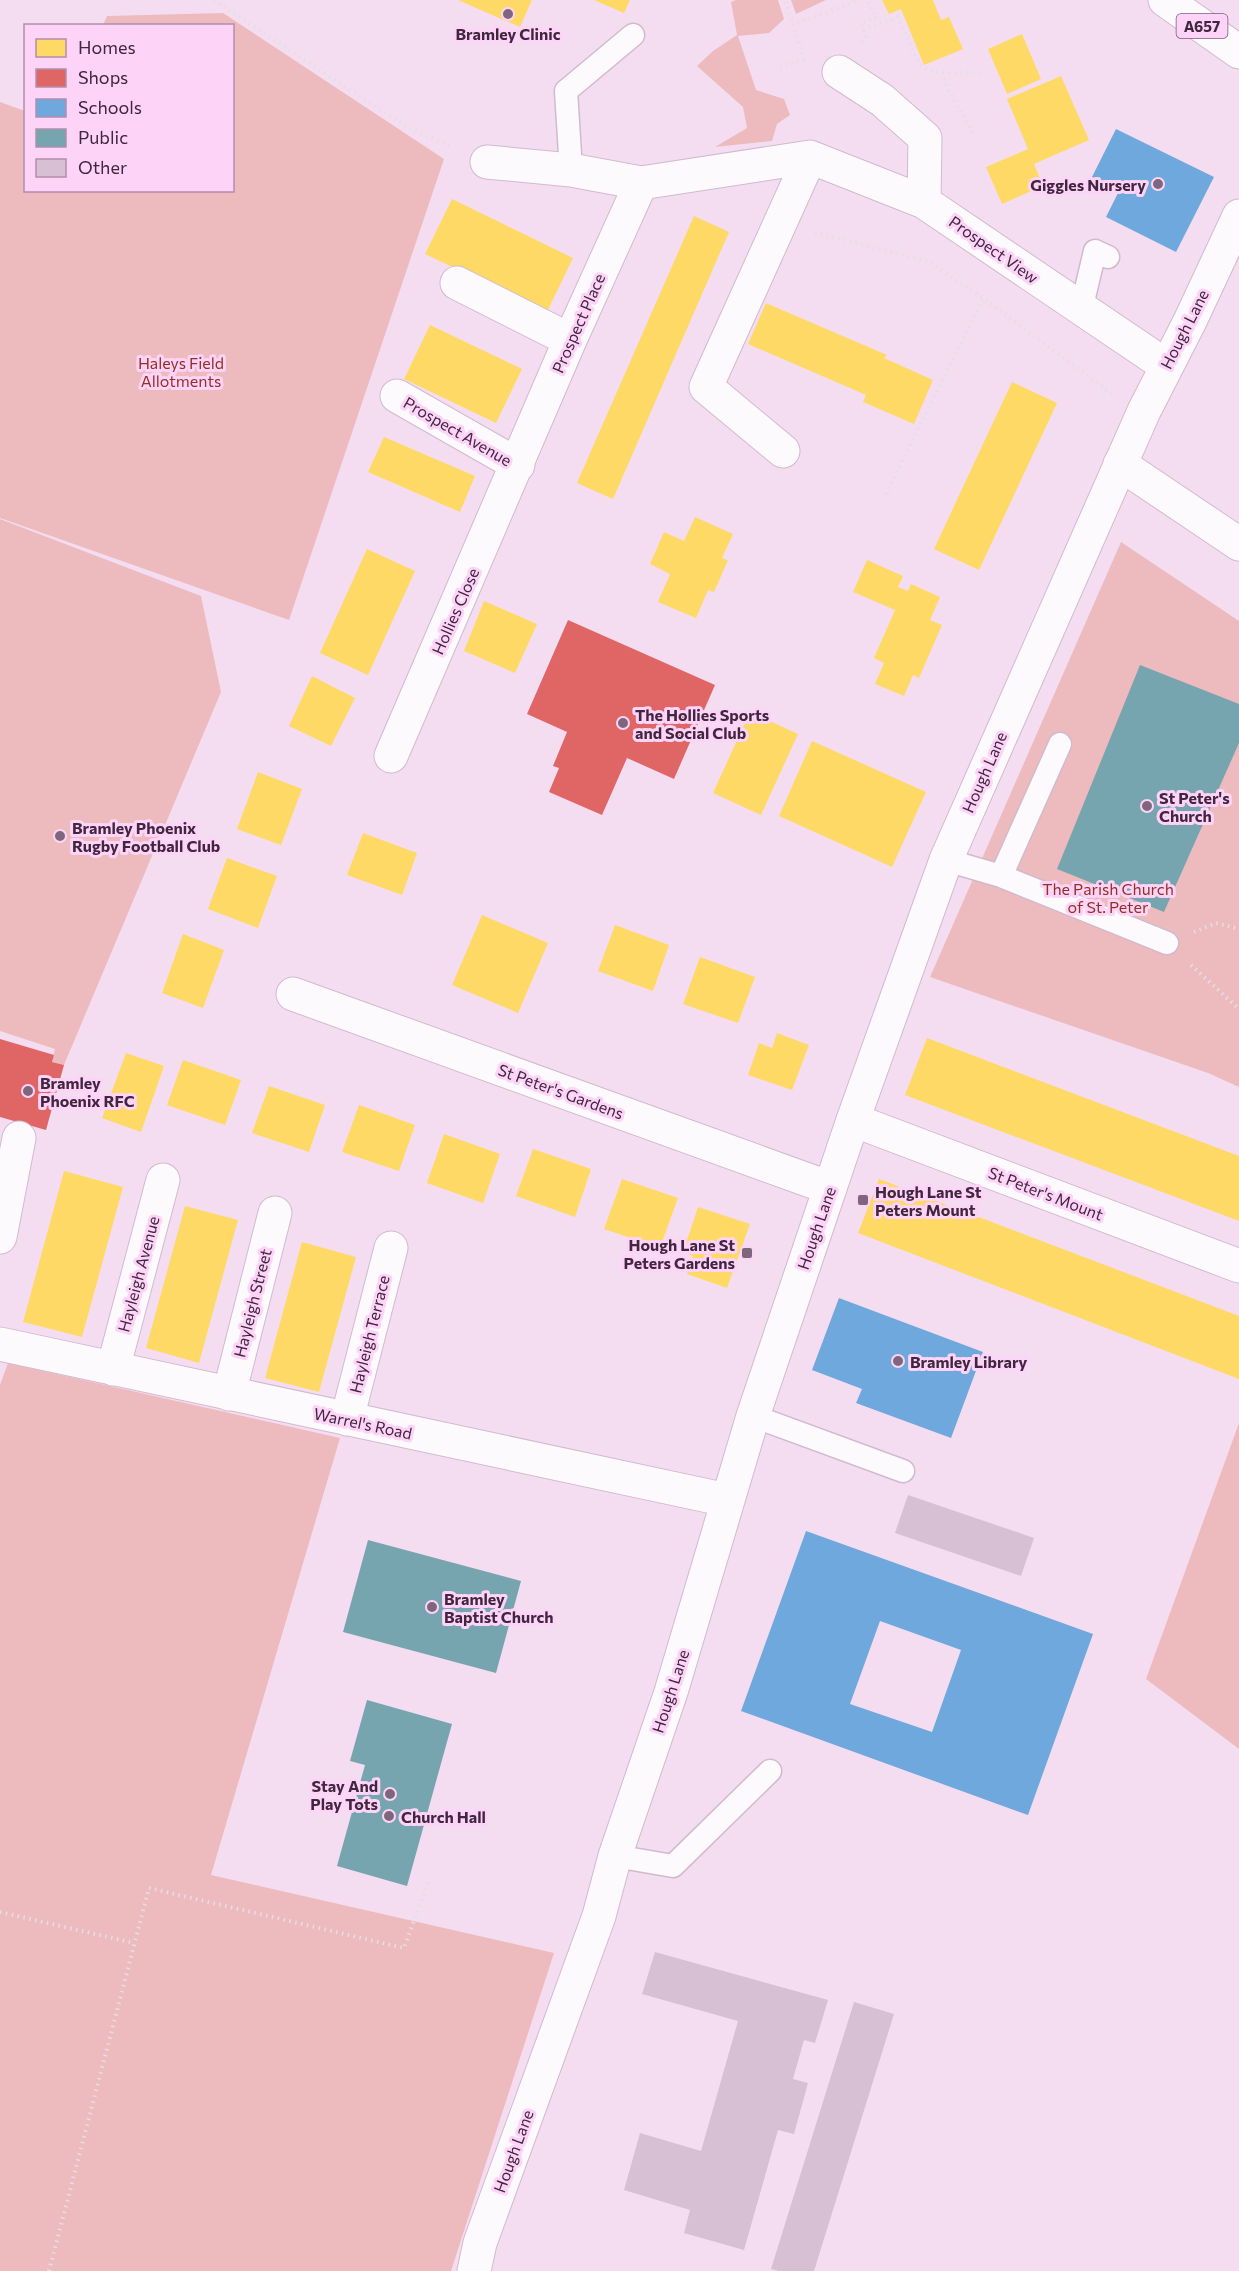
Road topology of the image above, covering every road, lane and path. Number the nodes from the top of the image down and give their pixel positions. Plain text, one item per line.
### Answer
1 (214, 0) edge
2 (785, 0) edge
3 (859, 0) edge
4 (867, 0) edge
5 (1165, 0) edge
6 (792, 25) junction
7 (863, 30) junction
8 (633, 34) dead end
9 (866, 37) dead end
10 (1239, 52) edge
11 (780, 67) dead end
12 (839, 72) dead end
13 (985, 72) dead end
14 (942, 73) junction
15 (974, 136) dead end
16 (810, 157) junction
17 (487, 162) joint
18 (571, 170) junction
19 (641, 183) junction
20 (924, 202) junction
21 (1239, 216) edge
22 (780, 222) junction
23 (1108, 257) dead end
24 (457, 284) dead end
25 (983, 298) junction
26 (1081, 310) junction
27 (570, 340) junction
28 (1165, 365) junction
29 (1105, 389) dead end
30 (397, 396) dead end
31 (783, 452) dead end
32 (1120, 464) junction
33 (518, 465) junction
34 (886, 494) dead end
35 (1239, 544) edge
36 (1060, 744) dead end
37 (391, 756) dead end
38 (945, 860) junction
39 (1001, 876) junction
40 (1239, 928) edge
41 (1167, 943) junction
42 (292, 994) dead end
43 (1239, 1009) edge
44 (853, 1120) junction
45 (19, 1138) dead end
46 (163, 1180) dead end
47 (830, 1188) junction
48 (275, 1213) dead end
49 (0, 1237) edge
50 (391, 1248) dead end
51 (1239, 1266) edge
52 (0, 1344) edge
53 (113, 1369) junction
54 (229, 1394) junction
55 (753, 1416) junction
56 (347, 1419) junction
57 (903, 1471) dead end
58 (727, 1500) junction
59 (770, 1772) dead end
60 (615, 1856) junction
61 (428, 1882) dead end
62 (0, 1912) edge
63 (134, 1943) junction
64 (49, 2271) edge
65 (474, 2271) edge

1 - 17 path
2 - 6 path
3 - 6 path
4 - 7 path
5 - 10 street, A657
6 - 11 path
7 - 9 path
7 - 14 path
8 - 18 lane
12 - 20 street
13 - 14 path
14 - 15 path
16 - 19 street
16 - 20 street, Prospect View
16 - 22 street
17 - 18 street
18 - 19 street
19 - 27 street, Prospect Place
20 - 26 street, Prospect View
21 - 28 street, Hough Lane
22 - 25 path
22 - 31 street
23 - 26 lane
24 - 27 street
25 - 29 path
25 - 34 path
26 - 28 street, Prospect View
27 - 33 street, Prospect Place
28 - 32 street, Hough Lane
30 - 33 street, Prospect Avenue
32 - 35 street
32 - 38 street, Hough Lane
33 - 37 street, Hollies Close
36 - 39 lane
38 - 39 lane
38 - 44 street, Hough Lane
39 - 41 lane
40 - 41 path
41 - 43 path
42 - 47 street, St Peter's Gardens
44 - 47 street, Hough Lane
44 - 51 street, St Peter's Mount
45 - 49 street
46 - 53 street, Hayleigh Avenue
47 - 55 street, Hough Lane
48 - 54 street, Hayleigh Street
50 - 56 street, Hayleigh Terrace
52 - 53 street, Warrel's Road
53 - 54 street, Warrel's Road
54 - 56 street, Warrel's Road
55 - 57 lane
55 - 58 street, Hough Lane
56 - 58 street, Warrel's Road
58 - 60 street, Hough Lane
59 - 60 lane
60 - 65 street, Hough Lane
61 - 63 path
62 - 63 path
63 - 64 path

